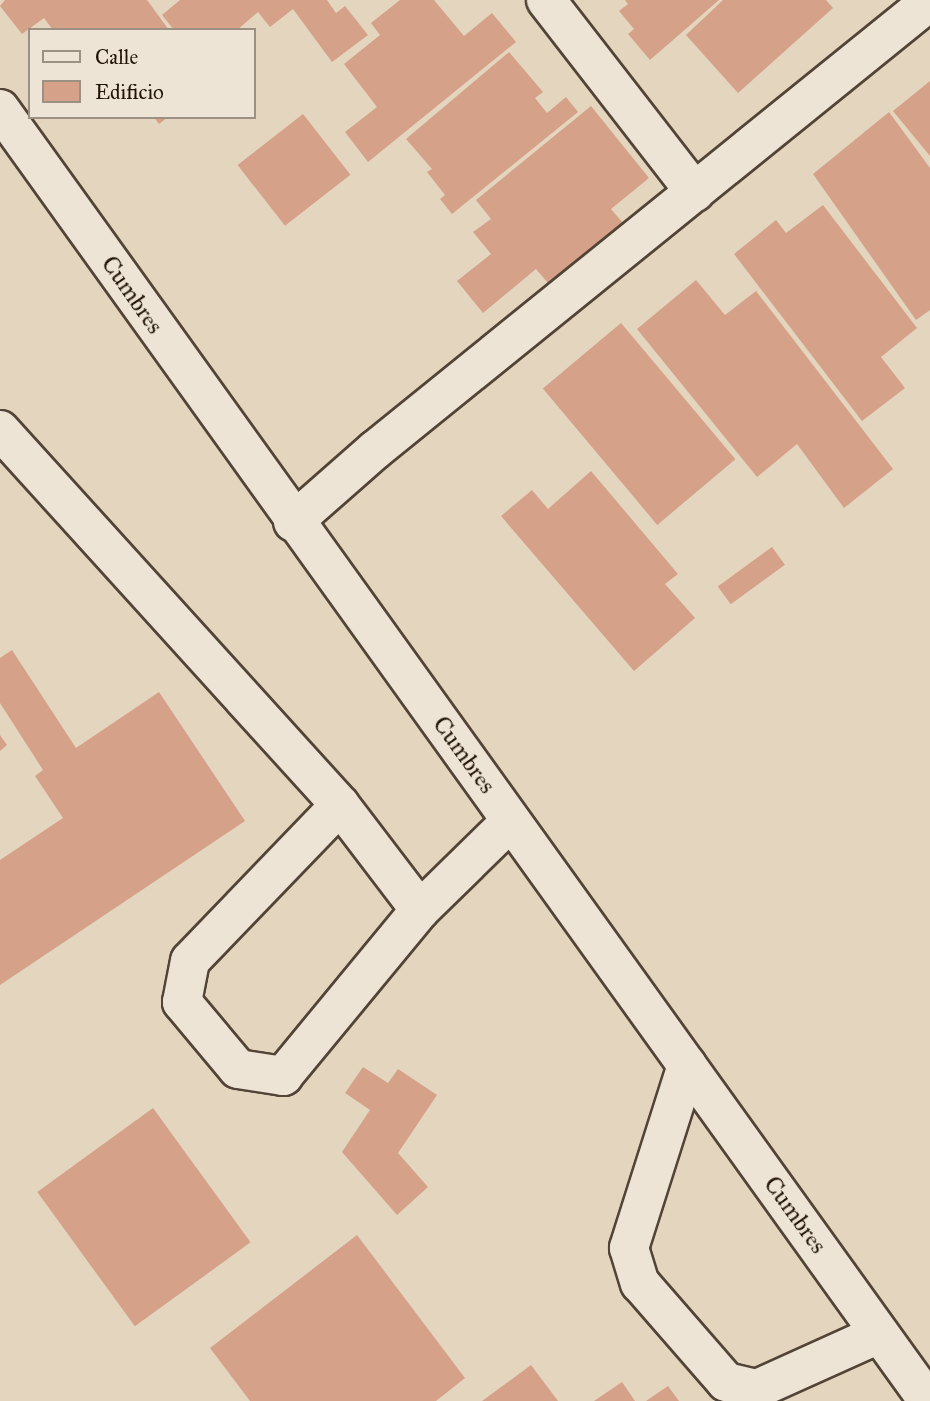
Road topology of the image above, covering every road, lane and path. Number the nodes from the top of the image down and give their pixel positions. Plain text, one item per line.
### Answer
1 (545, 0) edge
2 (930, 1) edge
3 (0, 109) edge
4 (695, 192) junction
5 (0, 430) edge
6 (293, 522) junction
7 (340, 805) junction
8 (511, 821) junction
9 (420, 910) junction
10 (687, 1065) junction
11 (879, 1334) junction
12 (928, 1401) edge

1 - 4 street
2 - 4 street
3 - 6 street, Cumbres
4 - 6 street
5 - 7 street
6 - 8 street, Cumbres
7 - 9 street
7 - 9 street
8 - 9 street
8 - 10 street, Cumbres
10 - 11 street, Cumbres
10 - 11 street
11 - 12 street, Cumbres

